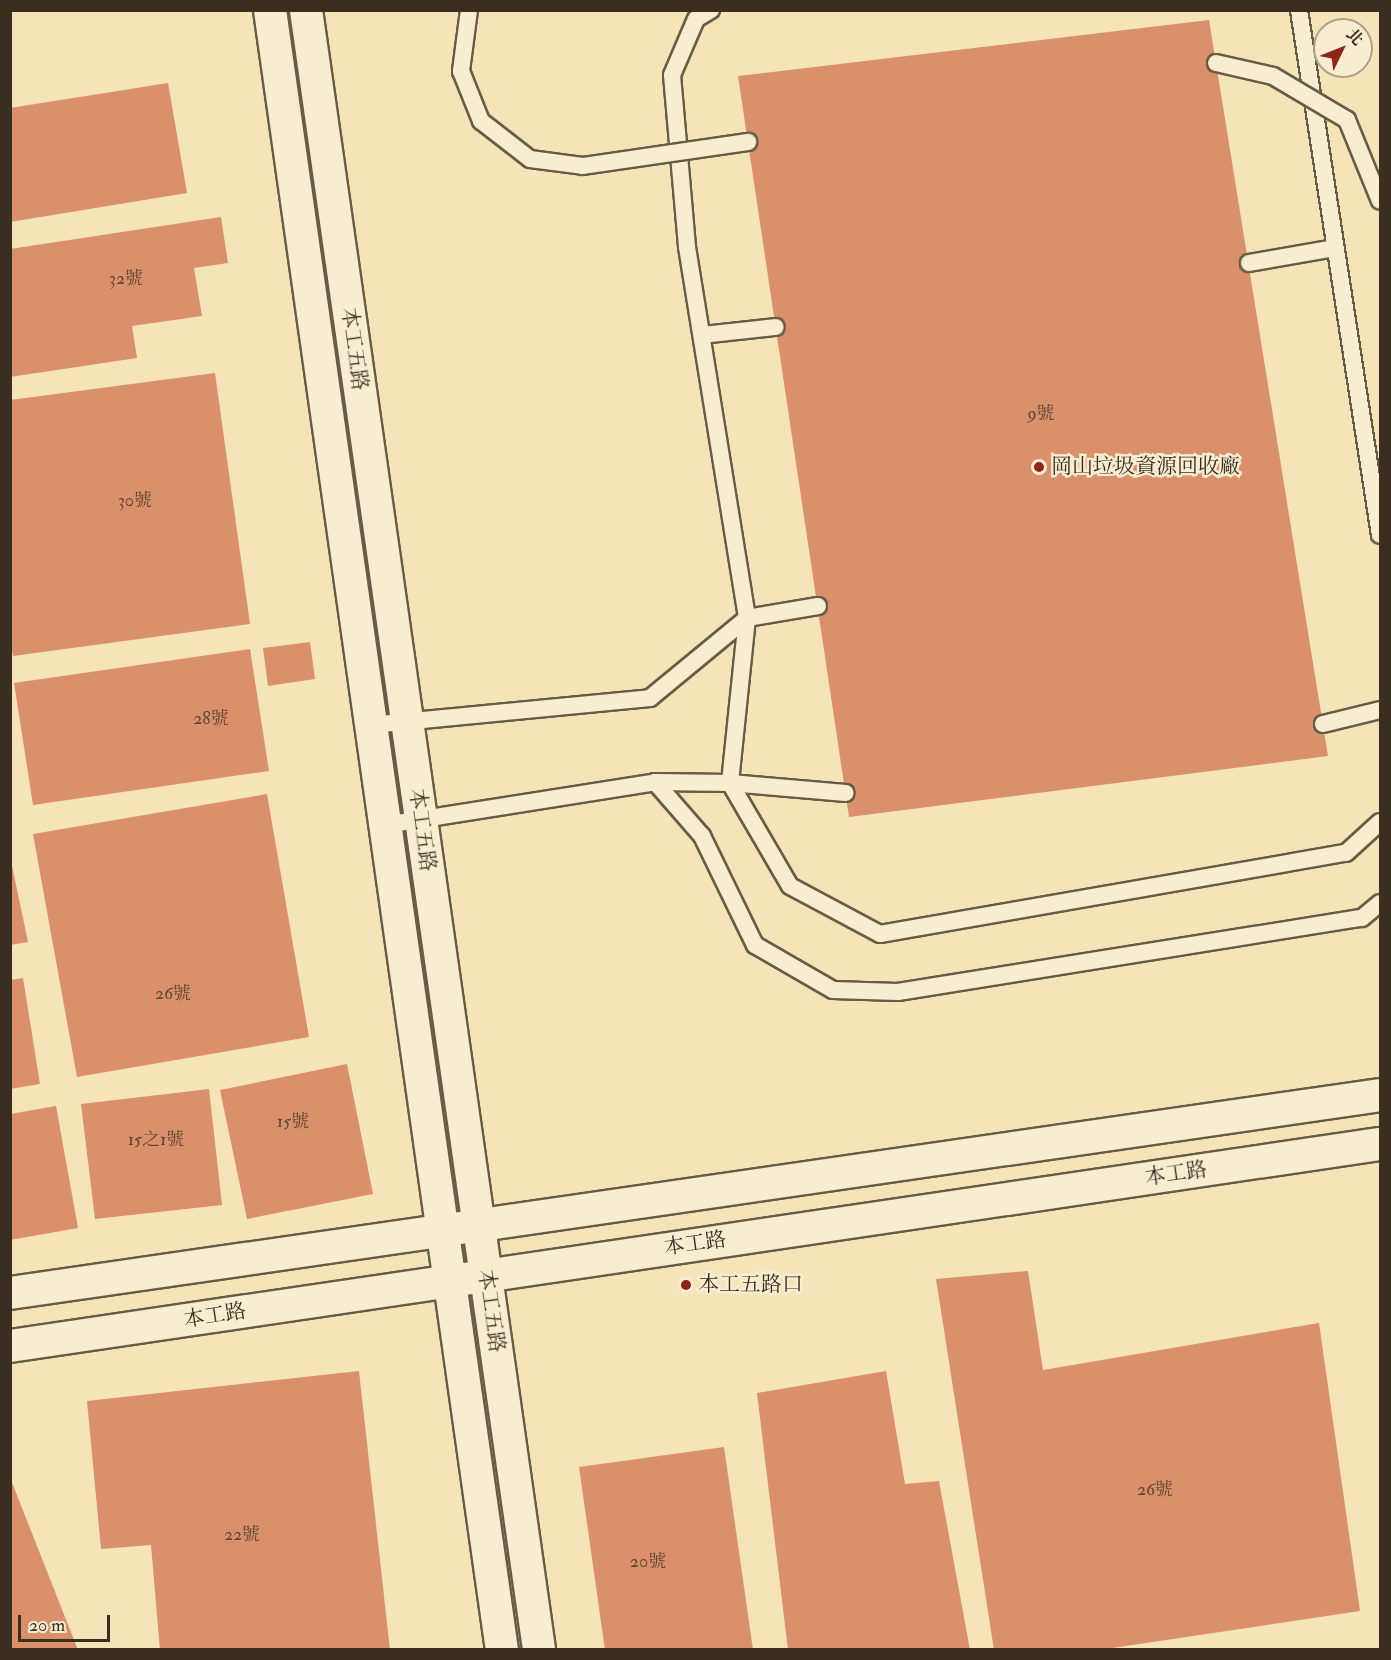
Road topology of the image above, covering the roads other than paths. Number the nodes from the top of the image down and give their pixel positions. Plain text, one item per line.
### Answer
1 (270, 10) edge
2 (306, 10) edge
3 (469, 10) edge
4 (711, 10) edge
5 (1299, 10) edge
6 (1216, 63) dead end
7 (748, 142) dead end
8 (1380, 201) edge
9 (1335, 248) junction
10 (1249, 263) dead end
11 (776, 327) dead end
12 (702, 335) junction
13 (1380, 535) edge
14 (818, 606) dead end
15 (747, 618) junction
16 (1380, 710) edge
17 (407, 721) junction
18 (1323, 724) dead end
19 (371, 725) junction
20 (655, 782) junction
21 (729, 783) junction
22 (846, 793) dead end
23 (421, 820) junction
24 (1380, 822) edge
25 (385, 825) junction
26 (1380, 903) edge
27 (1380, 1095) edge
28 (1380, 1144) edge
29 (479, 1226) junction
30 (443, 1232) junction
31 (486, 1275) junction
32 (449, 1280) junction
33 (10, 1293) edge
34 (10, 1346) edge
35 (502, 1650) edge
36 (538, 1650) edge

1 - 19 street, 本工五路
2 - 17 street, 本工五路
3 - 7 lane, bridge
4 - 12 lane
5 - 9 lane
6 - 8 lane, bridge
9 - 10 lane
9 - 13 lane
11 - 12 lane
12 - 15 lane
14 - 15 lane
15 - 17 lane
15 - 21 lane
16 - 18 lane
17 - 19 lane
17 - 23 street, 本工五路
19 - 25 street, 本工五路
20 - 21 lane
20 - 23 lane
20 - 26 lane
21 - 22 lane
21 - 24 lane
23 - 25 lane
23 - 29 street, 本工五路
25 - 30 street, 本工五路
27 - 29 street
28 - 31 street, 本工路
29 - 30 street
29 - 31 street, 本工五路
30 - 32 street, 本工五路
30 - 33 street
31 - 32 street, 本工路
31 - 36 street, 本工五路
32 - 34 street, 本工路
32 - 35 street, 本工五路

